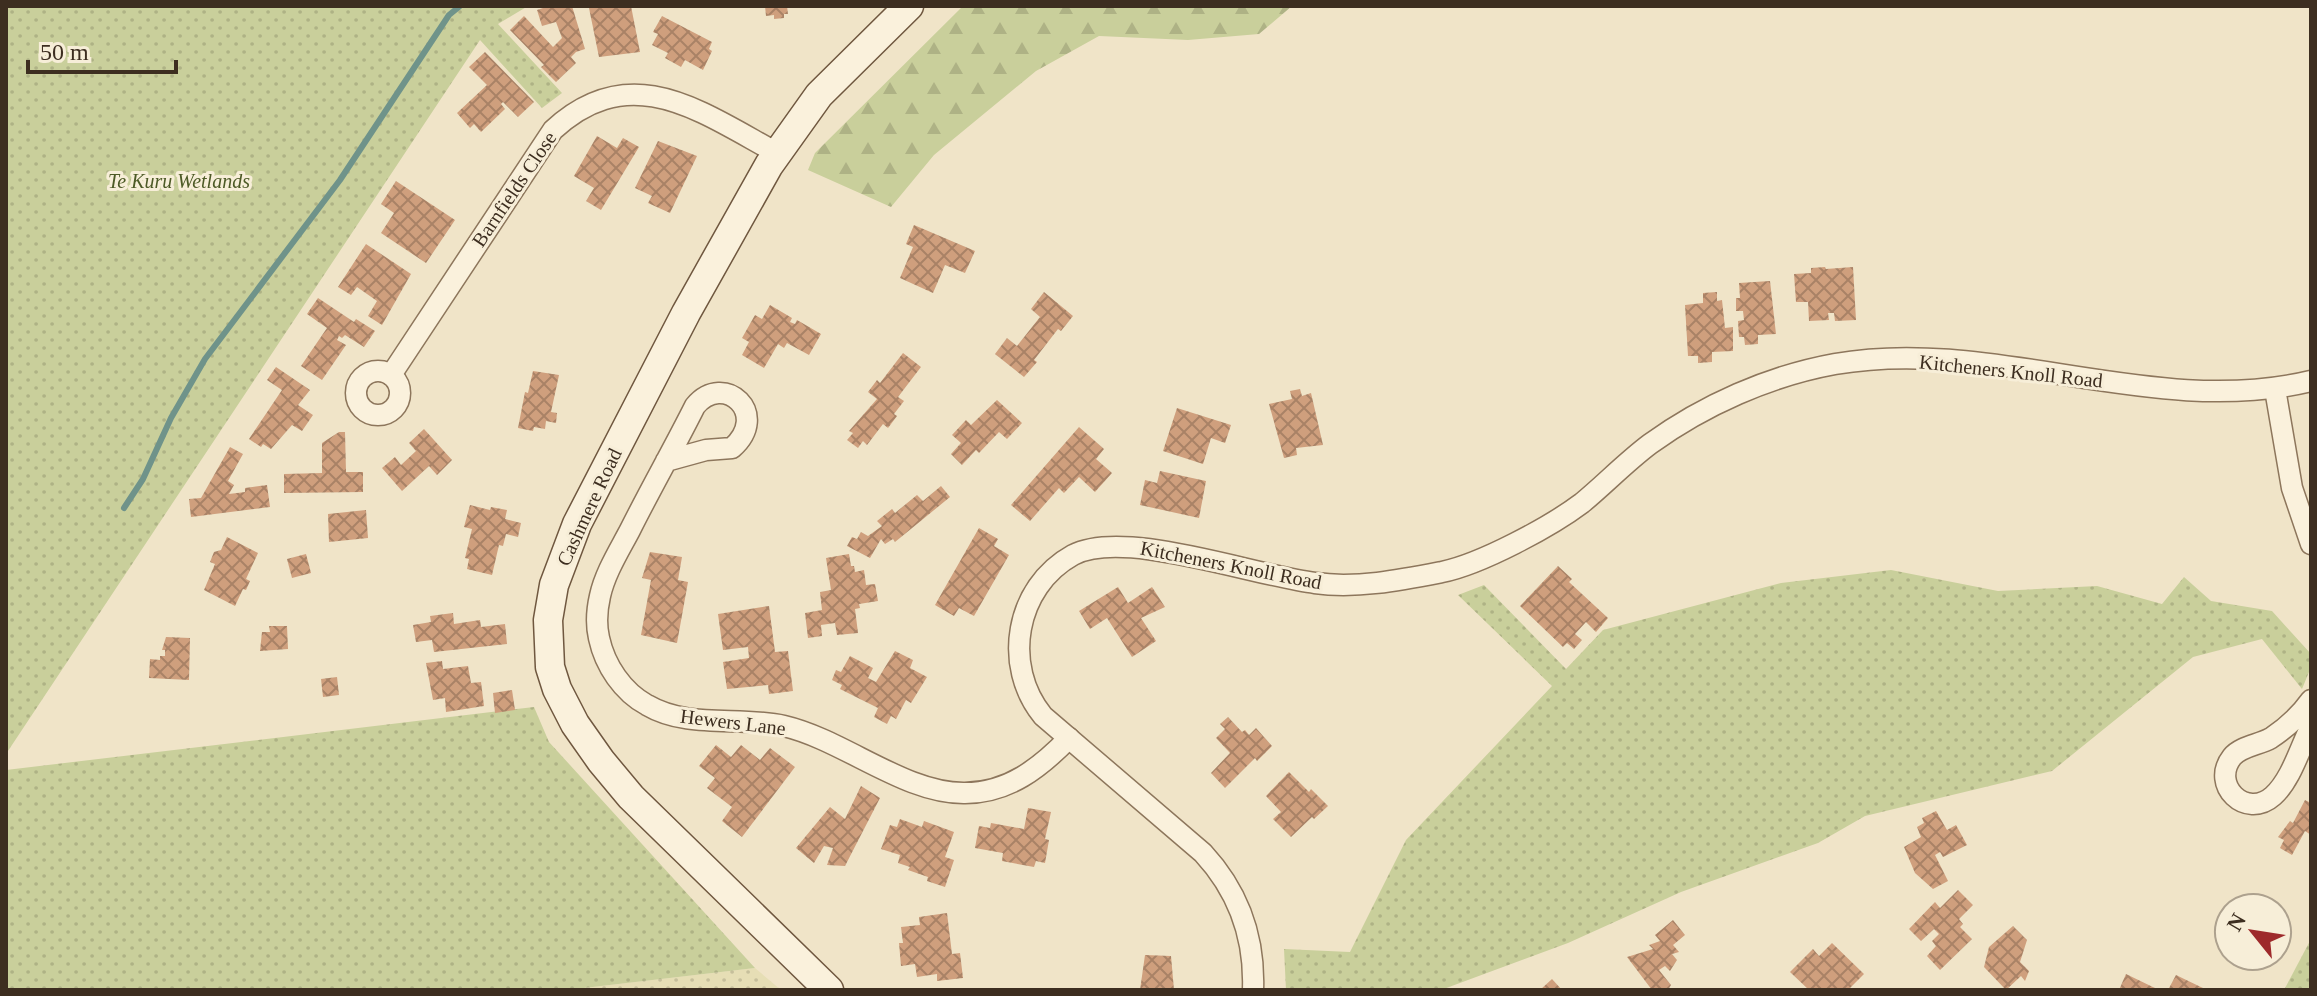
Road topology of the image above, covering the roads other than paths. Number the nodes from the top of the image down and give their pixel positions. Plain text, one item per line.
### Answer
1 (909, 6) edge
2 (777, 153) junction
3 (391, 375) dead end
4 (2311, 381) edge
5 (2275, 389) junction
6 (666, 461) dead end
7 (2311, 544) edge
8 (2311, 700) edge
9 (2311, 726) edge
10 (1069, 738) junction
11 (829, 990) edge
12 (1253, 990) edge

1 - 2 street, Cashmere Road
2 - 3 street, Barnfields Close
2 - 11 street, Cashmere Road
4 - 5 street, Kitcheners Knoll Road
5 - 7 street
5 - 10 street, Kitcheners Knoll Road
6 - 10 street, Hewers Lane
8 - 9 street
10 - 12 street, Kitcheners Knoll Road

